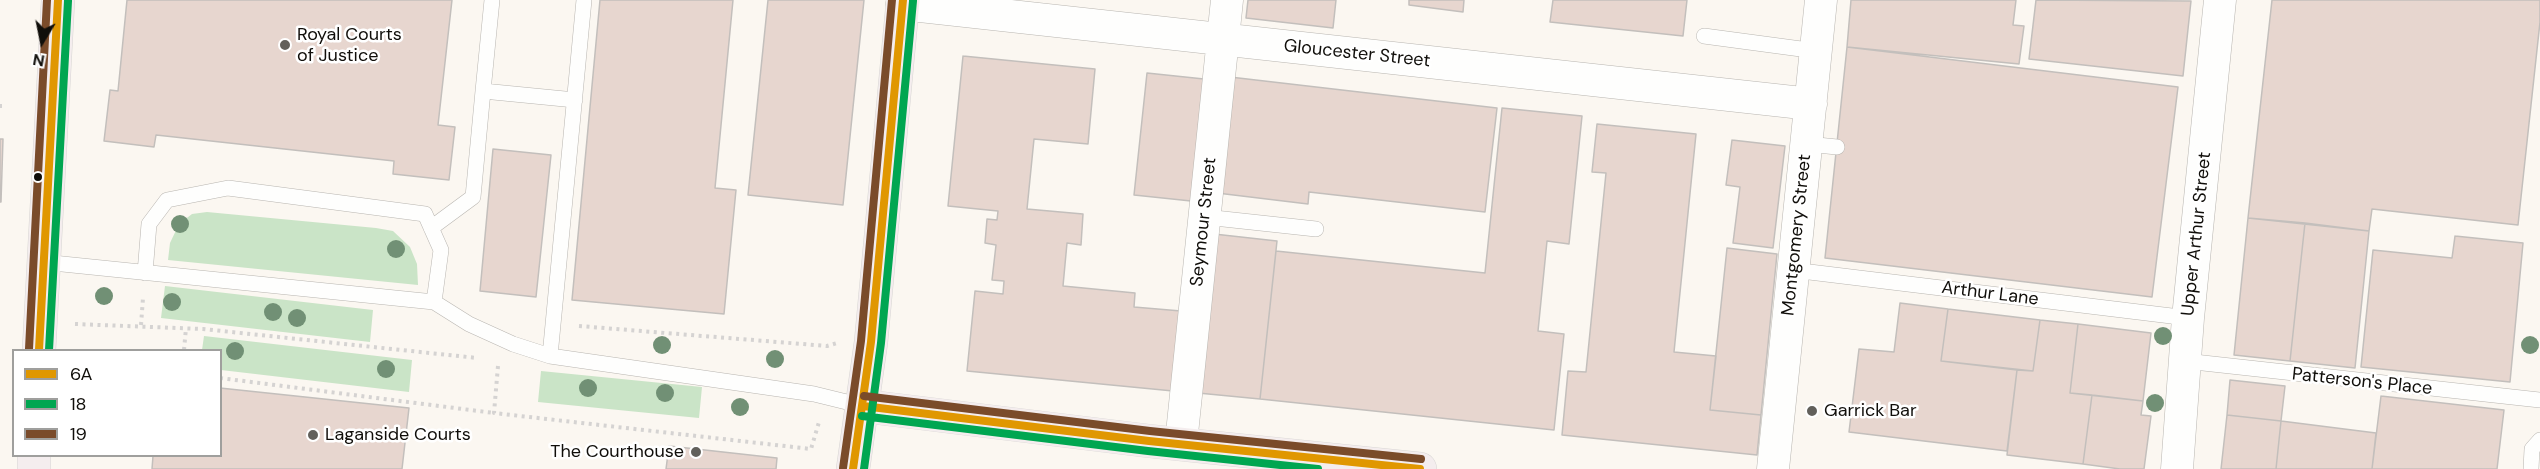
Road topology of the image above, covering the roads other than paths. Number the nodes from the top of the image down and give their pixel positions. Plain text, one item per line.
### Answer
1 (58, 0) edge
2 (492, 0) edge
3 (584, 0) edge
4 (1227, 0) edge
5 (1821, 0) edge
6 (2220, 0) edge
7 (902, 2) edge
8 (1704, 36) dead end
9 (1223, 40) junction
10 (1816, 51) junction
11 (483, 92) junction
12 (574, 100) junction
13 (1811, 104) junction
14 (1204, 217) junction
15 (431, 228) junction
16 (1316, 229) dead end
17 (43, 262) junction
18 (1793, 270) junction
19 (145, 273) junction
20 (434, 302) junction
21 (2188, 318) junction
22 (39, 349) edge
23 (550, 356) junction
24 (2185, 361) junction
25 (2540, 400) edge
26 (863, 406) junction
27 (2540, 440) edge
28 (1181, 443) junction
29 (854, 469) edge
30 (1420, 469) edge
31 (1773, 469) edge
32 (2177, 469) edge
33 (2531, 469) edge

1 - 17 main road
2 - 11 lane
3 - 12 lane
4 - 9 street, Seymour Street
5 - 10 street, Montgomery Street
6 - 21 street, Upper Arthur Street
7 - 9 street, Gloucester Street
7 - 26 main road
8 - 10 lane
9 - 13 street, Gloucester Street
9 - 14 street, Seymour Street
10 - 13 street, Montgomery Street
11 - 12 lane
11 - 15 lane
12 - 23 lane
13 - 18 street, Montgomery Street
14 - 16 lane
14 - 28 street, Seymour Street
15 - 19 lane
15 - 20 lane
17 - 19 lane
17 - 22 main road
18 - 21 lane, Arthur Lane
18 - 31 street, Montgomery Street
19 - 20 lane
20 - 23 lane
21 - 24 street, Upper Arthur Street
23 - 26 lane
24 - 25 lane, Patterson's Place
24 - 32 street, Upper Arthur Street
26 - 28 main road
26 - 29 main road
27 - 33 lane
28 - 30 main road

